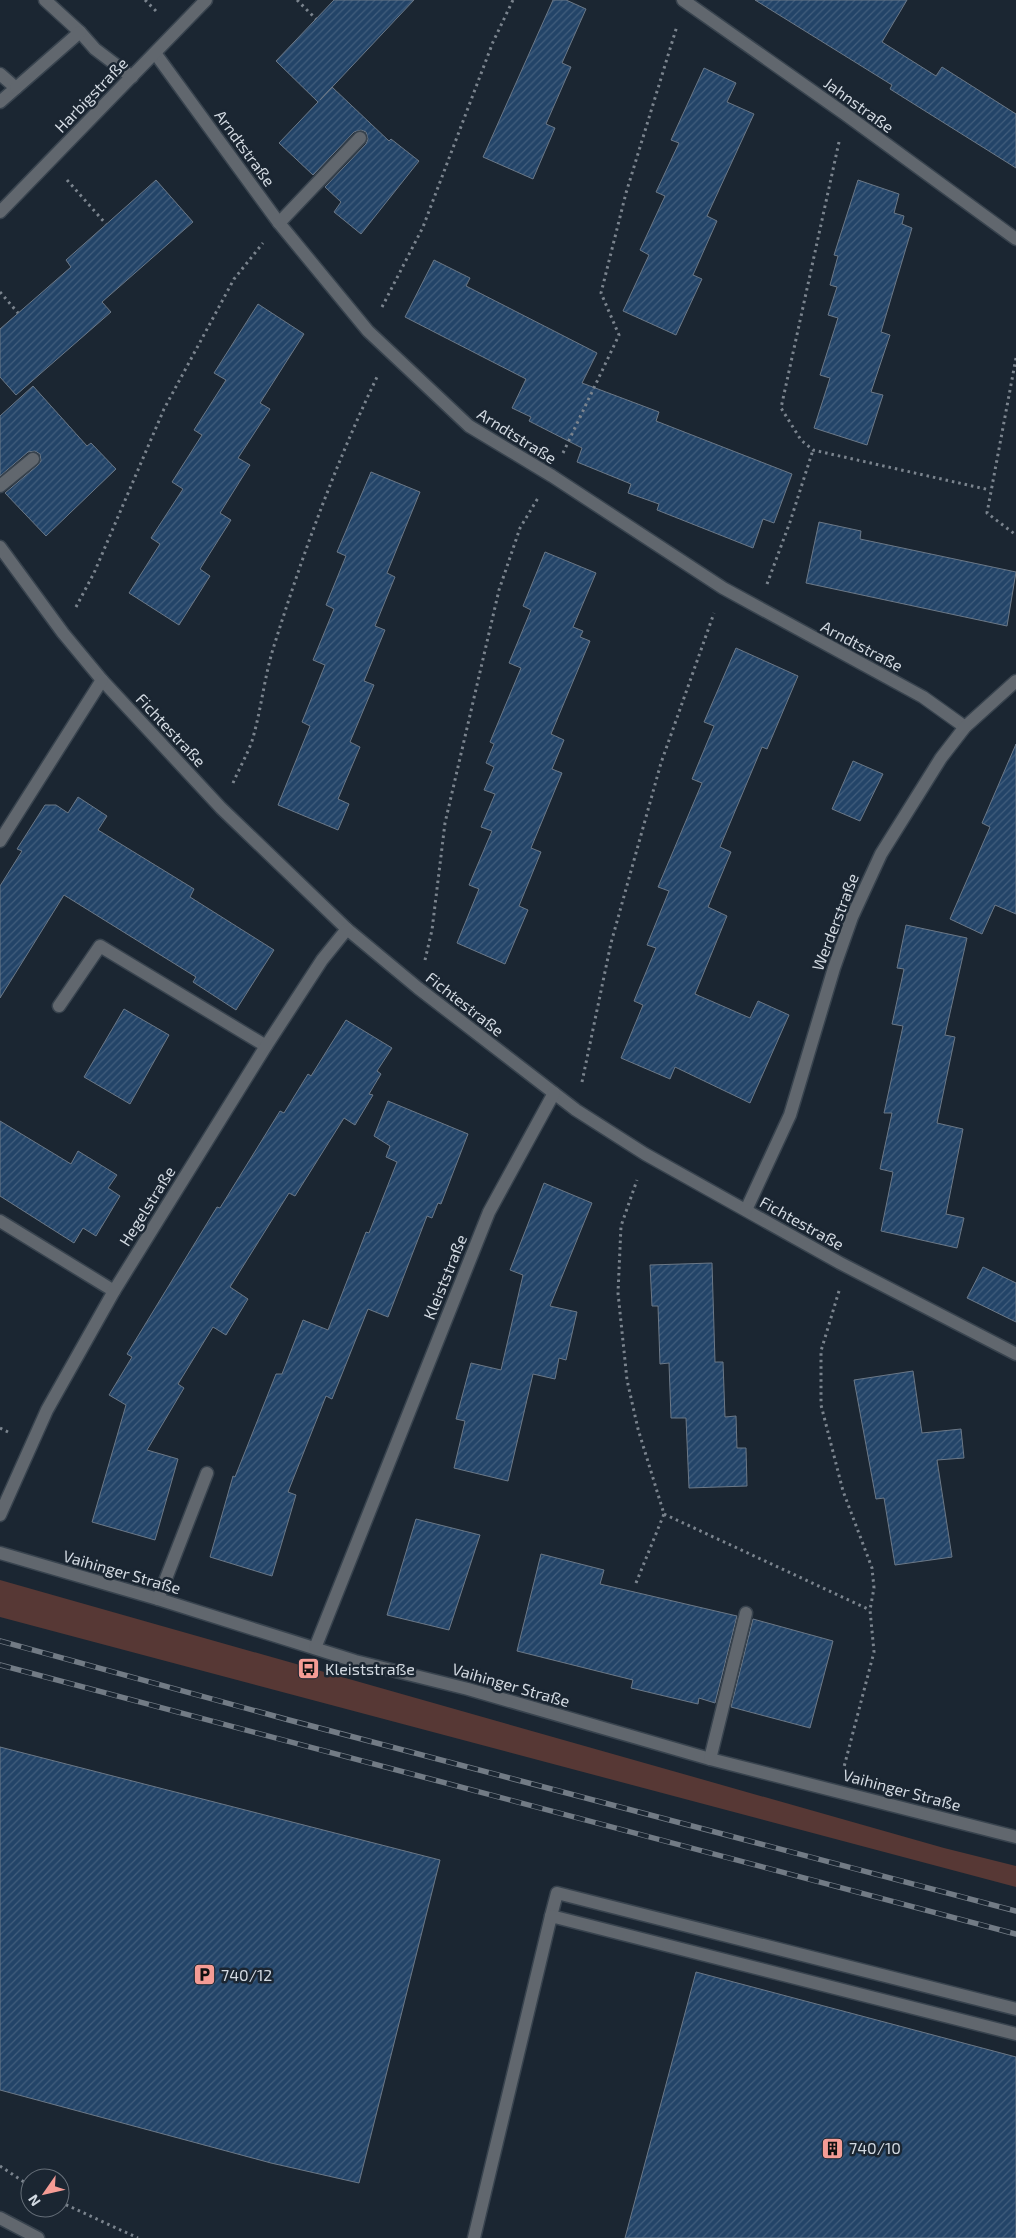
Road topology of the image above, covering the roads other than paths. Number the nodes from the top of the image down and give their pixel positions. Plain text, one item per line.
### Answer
1 (45, 0) edge
2 (206, 0) edge
3 (683, 1) edge
4 (80, 32) junction
5 (155, 53) junction
6 (0, 74) edge
7 (132, 77) junction
8 (16, 88) junction
9 (0, 102) edge
10 (360, 138) dead end
11 (0, 212) edge
12 (279, 223) junction
13 (1016, 239) edge
14 (33, 459) dead end
15 (0, 486) edge
16 (0, 547) edge
17 (102, 680) junction
18 (1016, 681) edge
19 (965, 727) junction
20 (0, 841) edge
21 (347, 928) junction
22 (59, 1006) dead end
23 (266, 1046) junction
24 (554, 1093) junction
25 (746, 1210) junction
26 (0, 1221) edge
27 (114, 1291) junction
28 (1016, 1354) edge
29 (207, 1473) dead end
30 (0, 1515) edge
31 (0, 1553) edge
32 (158, 1599) junction
33 (746, 1612) dead end
34 (315, 1648) junction
35 (710, 1759) junction
36 (1016, 1837) edge
37 (551, 1916) junction
38 (1016, 2009) edge
39 (1016, 2034) edge
40 (0, 2218) edge
41 (38, 2238) edge
42 (474, 2238) edge

1 - 4 street
2 - 5 street, Harbigstraße
3 - 13 street, Jahnstraße
4 - 7 street
4 - 8 street
5 - 7 street, Harbigstraße
5 - 12 street, Arndtstraße
6 - 8 street
7 - 11 street, Harbigstraße
8 - 9 street
10 - 12 street
12 - 19 street, Arndtstraße
14 - 15 street
16 - 17 street, Fichtestraße
17 - 20 street
17 - 21 street, Fichtestraße
18 - 19 street, Werderstraße
19 - 25 street, Werderstraße
21 - 23 street, Hegelstraße
21 - 24 street, Fichtestraße
22 - 23 street
23 - 27 street, Hegelstraße
24 - 25 street, Fichtestraße
24 - 34 street, Kleiststraße
25 - 28 street, Fichtestraße
26 - 27 street
27 - 30 street, Hegelstraße
29 - 32 street
31 - 32 street, Vaihinger Straße
32 - 34 street, Vaihinger Straße
33 - 35 street
34 - 35 street, Vaihinger Straße
35 - 36 street, Vaihinger Straße
37 - 38 street
37 - 39 street
37 - 42 street
40 - 41 street

